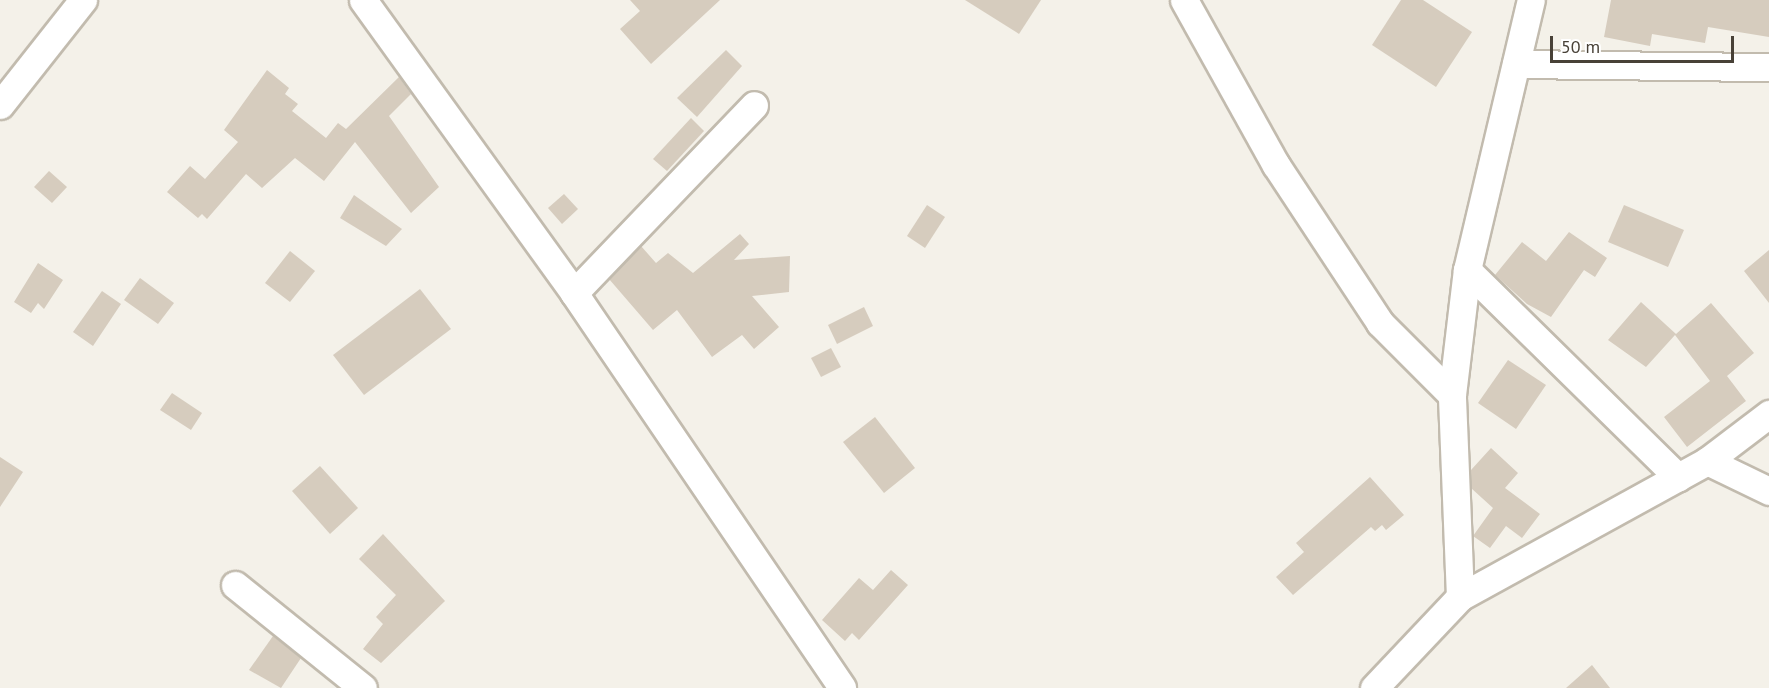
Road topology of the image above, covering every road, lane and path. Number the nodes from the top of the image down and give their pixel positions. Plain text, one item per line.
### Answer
1 (83, 0) edge
2 (363, 0) edge
3 (1184, 0) edge
4 (1531, 0) edge
5 (1516, 64) junction
6 (1769, 67) edge
7 (0, 105) edge
8 (754, 105) dead end
9 (1467, 270) junction
10 (574, 292) junction
11 (1452, 394) junction
12 (1769, 414) edge
13 (1707, 461) junction
14 (1678, 477) junction
15 (1769, 491) edge
16 (235, 585) dead end
17 (1460, 597) junction
18 (363, 688) edge
19 (842, 688) edge
20 (1374, 688) edge

1 - 7 street
2 - 10 street
3 - 11 street
4 - 5 street
5 - 6 street
5 - 9 street
8 - 10 street
9 - 11 street
9 - 14 street
10 - 19 street
11 - 17 street
12 - 13 street
13 - 14 street
13 - 15 street
14 - 17 street
16 - 18 street
17 - 20 street

